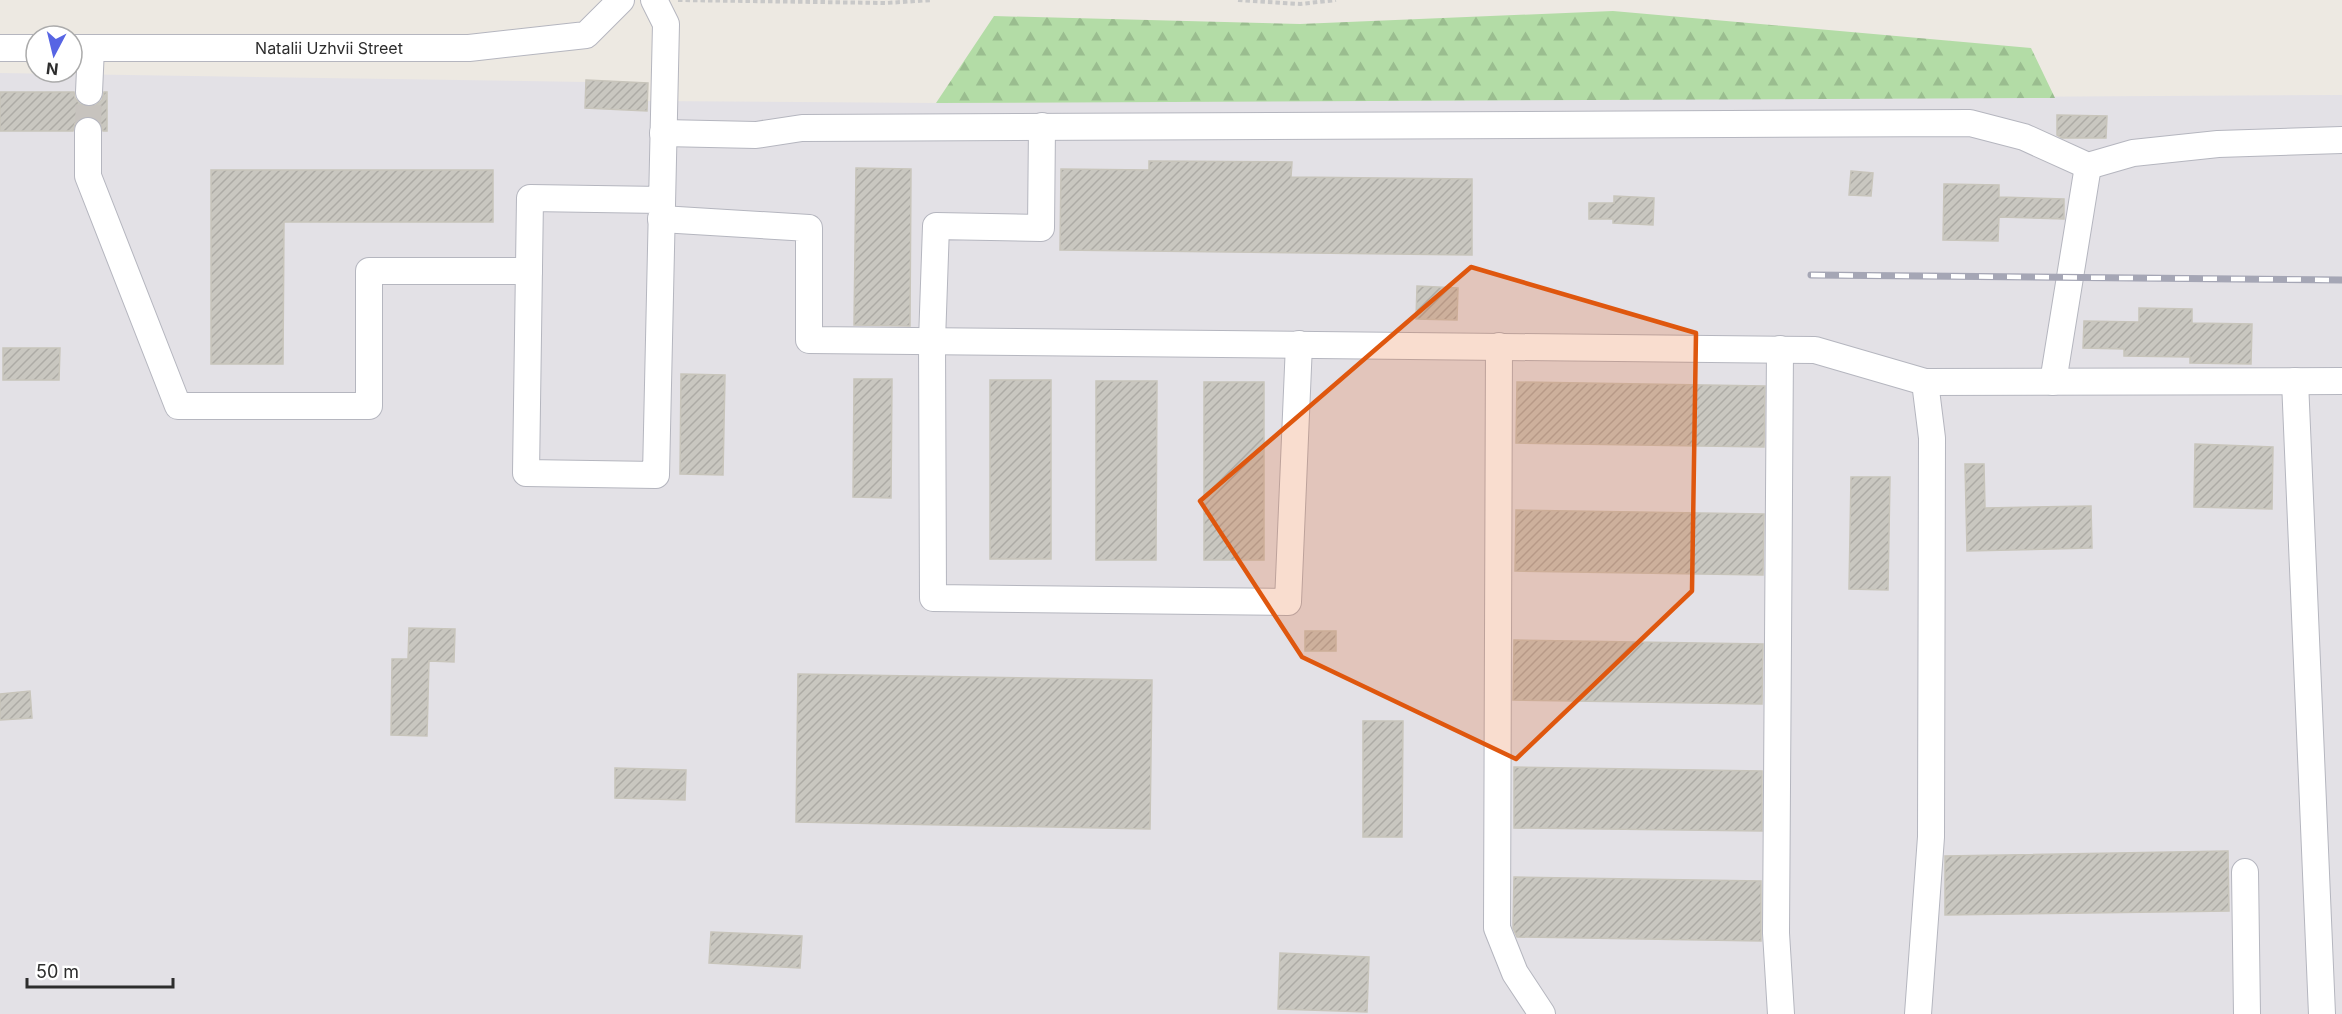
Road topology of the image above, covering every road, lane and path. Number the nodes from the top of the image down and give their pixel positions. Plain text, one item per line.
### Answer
1 (621, 0) edge
2 (654, 0) edge
3 (932, 0) edge
4 (1238, 0) edge
5 (1336, 0) edge
6 (672, 16) edge
7 (0, 48) edge
8 (24, 48) edge
9 (84, 48) edge
10 (84, 64) edge
11 (89, 92) tunnel mouth
12 (1042, 126) junction
13 (88, 131) tunnel mouth
14 (663, 133) junction
15 (2342, 140) edge
16 (2088, 166) junction
17 (661, 209) junction
18 (529, 271) junction
19 (932, 341) junction
20 (1299, 344) junction
21 (1498, 346) junction
22 (1780, 349) junction
23 (2295, 381) junction
24 (2342, 381) edge
25 (1924, 382) junction
26 (2053, 382) junction
27 (2245, 872) dead end
28 (1542, 1014) edge
29 (1781, 1014) edge
30 (1918, 1014) edge
31 (2247, 1014) edge
32 (2322, 1014) edge

1 - 9 street, Natalii Uzhvii Street
2 - 6 street
3 - 6 path
4 - 5 path
6 - 14 street
7 - 8 street
10 - 11 street
12 - 14 street
12 - 16 street
12 - 19 street
13 - 18 street
14 - 17 street
15 - 16 street
16 - 26 street
17 - 18 street
17 - 18 street
17 - 19 street
19 - 20 street
19 - 20 street
20 - 21 street
21 - 22 street
21 - 28 street
22 - 25 street
22 - 29 street
23 - 24 street
23 - 26 street
23 - 32 street
25 - 26 street
25 - 30 street
27 - 31 street

